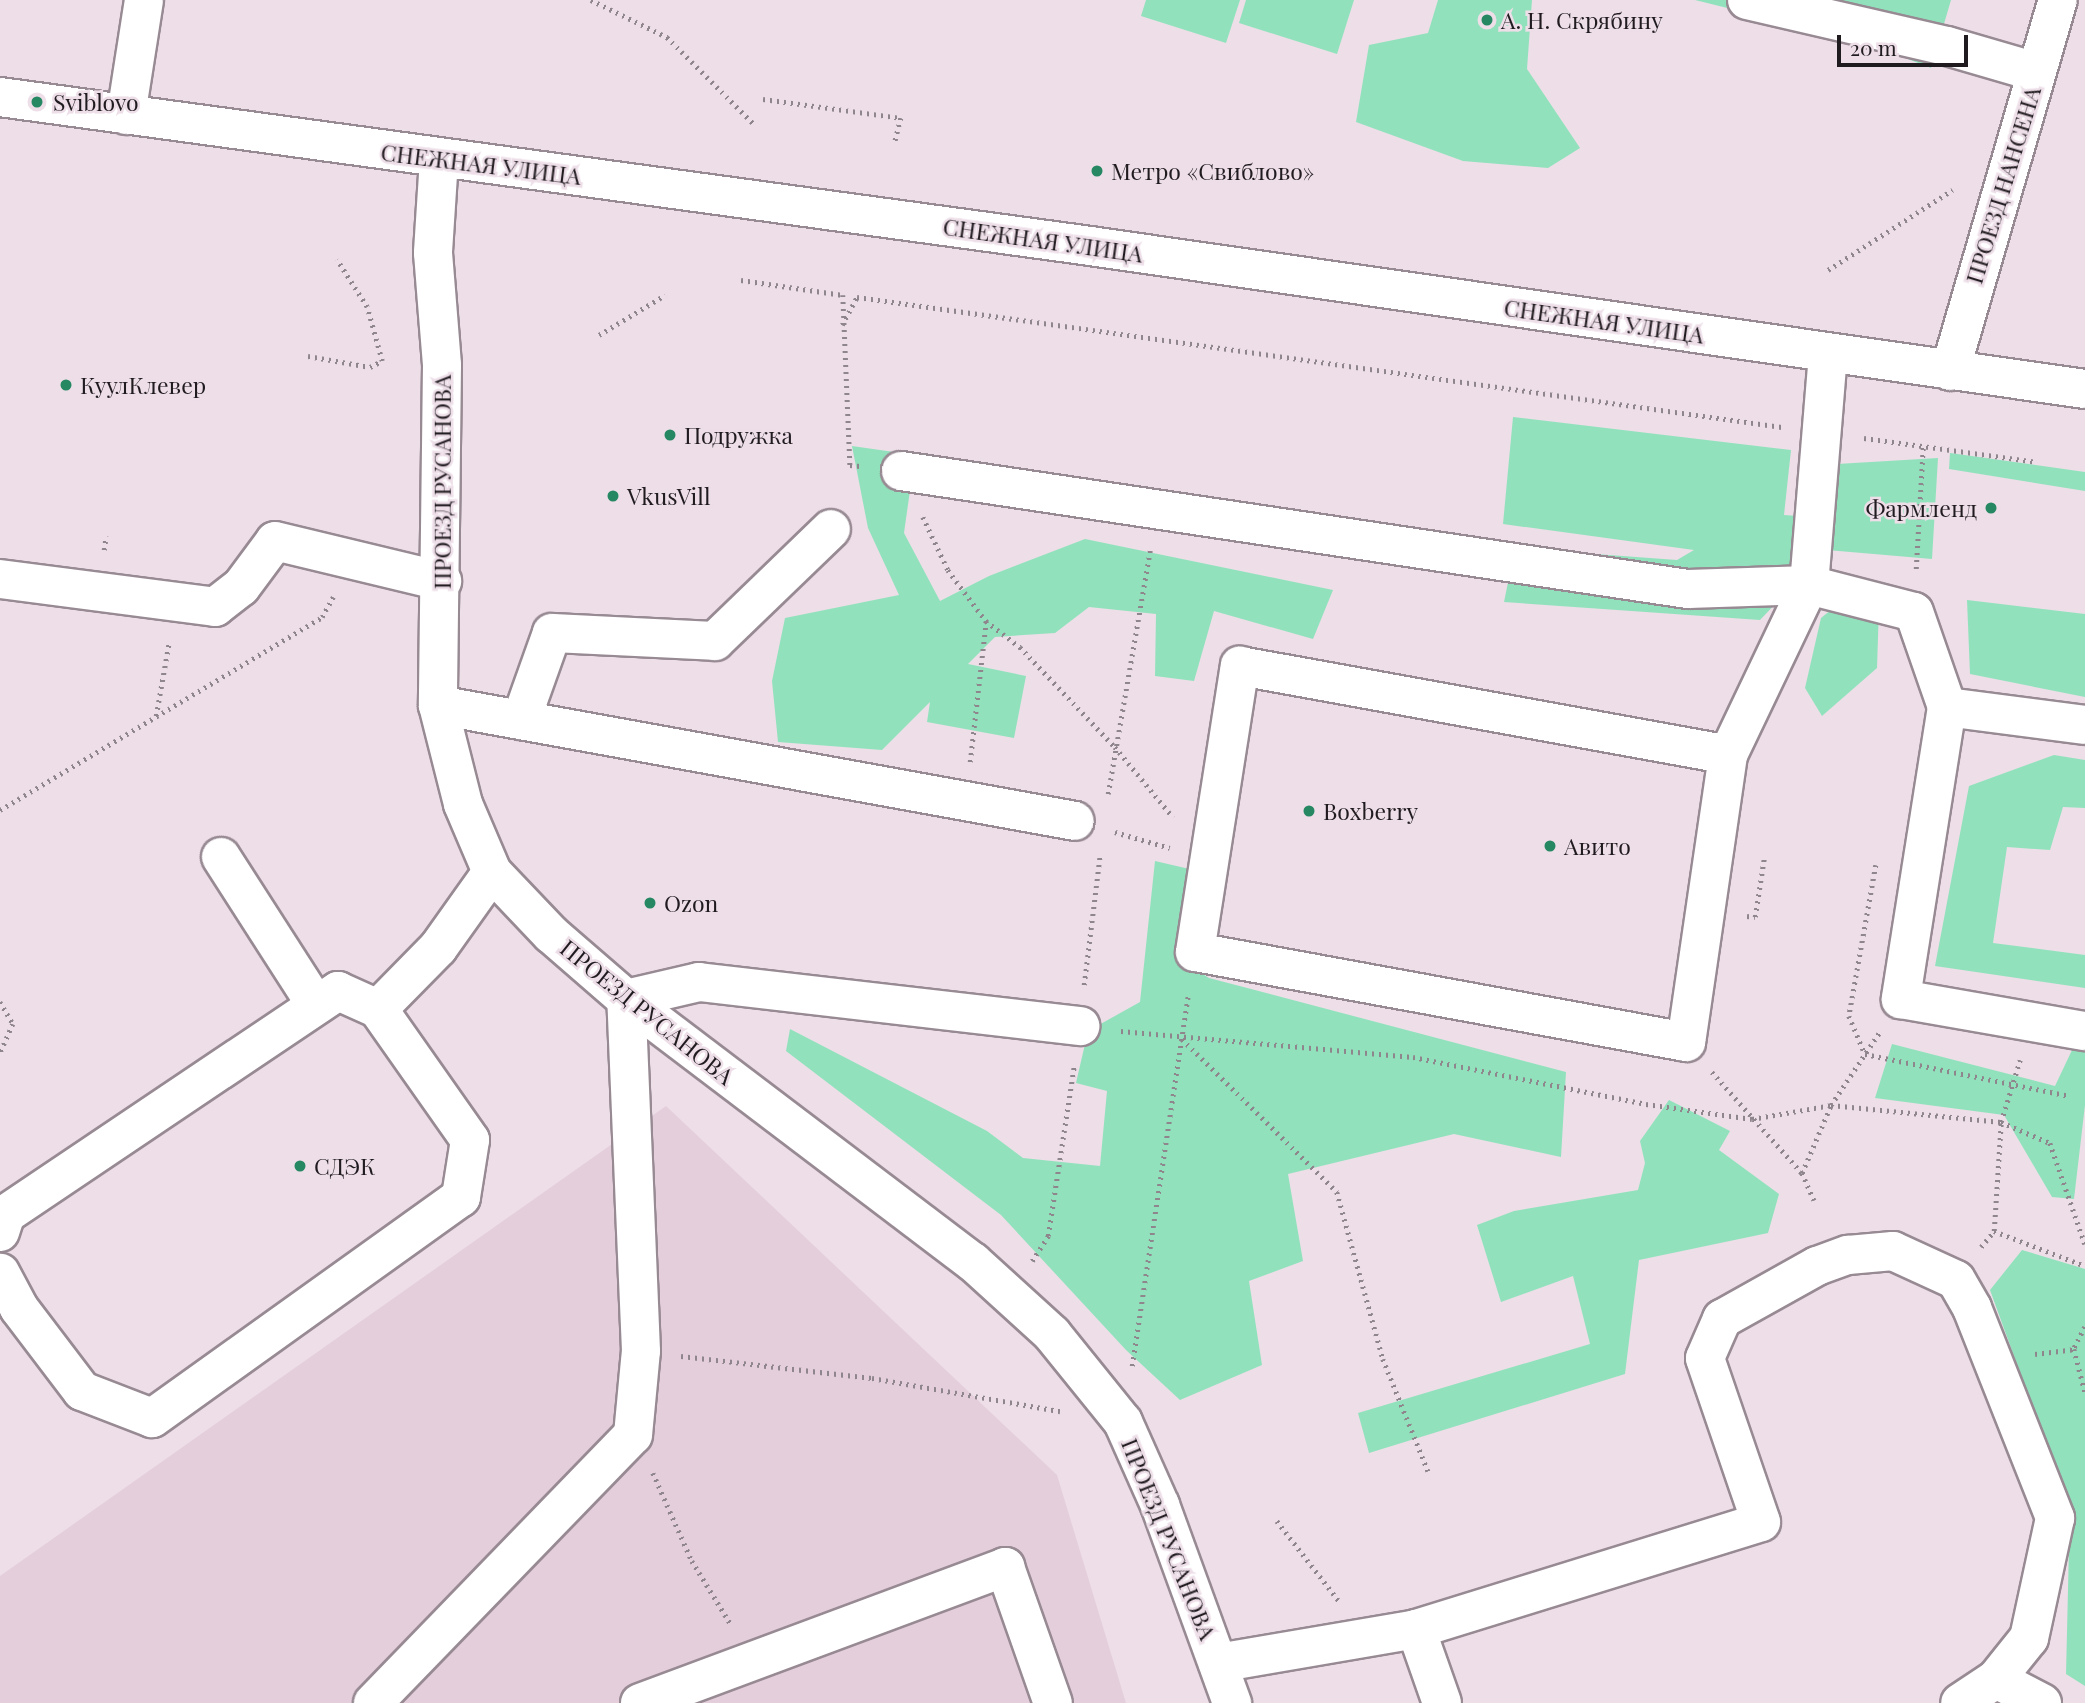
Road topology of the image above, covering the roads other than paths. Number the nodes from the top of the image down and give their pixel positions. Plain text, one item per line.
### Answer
1 (144, 0) edge
2 (1746, 0) edge
3 (2058, 0) edge
4 (2036, 72) junction
5 (0, 97) edge
6 (126, 115) junction
7 (439, 159) junction
8 (1828, 354) junction
9 (1950, 371) junction
10 (2085, 389) edge
11 (901, 471) road end
12 (831, 529) dead end
13 (0, 579) edge
14 (442, 581) junction
15 (1809, 585) junction
16 (438, 705) junction
17 (1947, 707) junction
18 (521, 720) junction
19 (2085, 725) edge
20 (1728, 755) junction
21 (1089, 825) road end
22 (220, 857) dead end
23 (492, 872) junction
24 (626, 999) junction
25 (316, 1005) junction
26 (378, 1009) junction
27 (1080, 1026) road end
28 (2085, 1031) edge
29 (0, 1232) edge
30 (0, 1273) edge
31 (1416, 1629) junction
32 (1218, 1663) junction
33 (1996, 1679) junction
34 (373, 1703) edge
35 (640, 1703) edge
36 (1053, 1703) edge
37 (1232, 1703) edge
38 (1443, 1703) edge
39 (1960, 1703) edge
40 (2042, 1703) edge

1 - 6 street
2 - 4 street
3 - 4 street, ПРОЕЗД НАНСЕНА
4 - 9 street, ПРОЕЗД НАНСЕНА
5 - 6 street, СНЕЖНАЯ УЛИЦА
6 - 7 street, СНЕЖНАЯ УЛИЦА
7 - 8 street, СНЕЖНАЯ УЛИЦА
7 - 14 street, ПРОЕЗД РУСАНОВА
8 - 9 street, СНЕЖНАЯ УЛИЦА
8 - 15 street
9 - 10 street, СНЕЖНАЯ УЛИЦА
11 - 15 street
12 - 18 street
13 - 14 street
14 - 16 street, ПРОЕЗД РУСАНОВА
15 - 17 street
15 - 20 street
16 - 18 street
16 - 23 street, ПРОЕЗД РУСАНОВА
17 - 19 street
17 - 28 street
18 - 21 street
20 - 20 street
22 - 25 street
23 - 24 street, ПРОЕЗД РУСАНОВА
23 - 26 street
24 - 27 street
24 - 32 street, ПРОЕЗД РУСАНОВА
24 - 34 street
25 - 26 street
25 - 29 street
26 - 30 street
31 - 32 street
31 - 33 street
31 - 38 street
32 - 37 street, ПРОЕЗД РУСАНОВА
33 - 39 street
33 - 40 street
35 - 36 street

